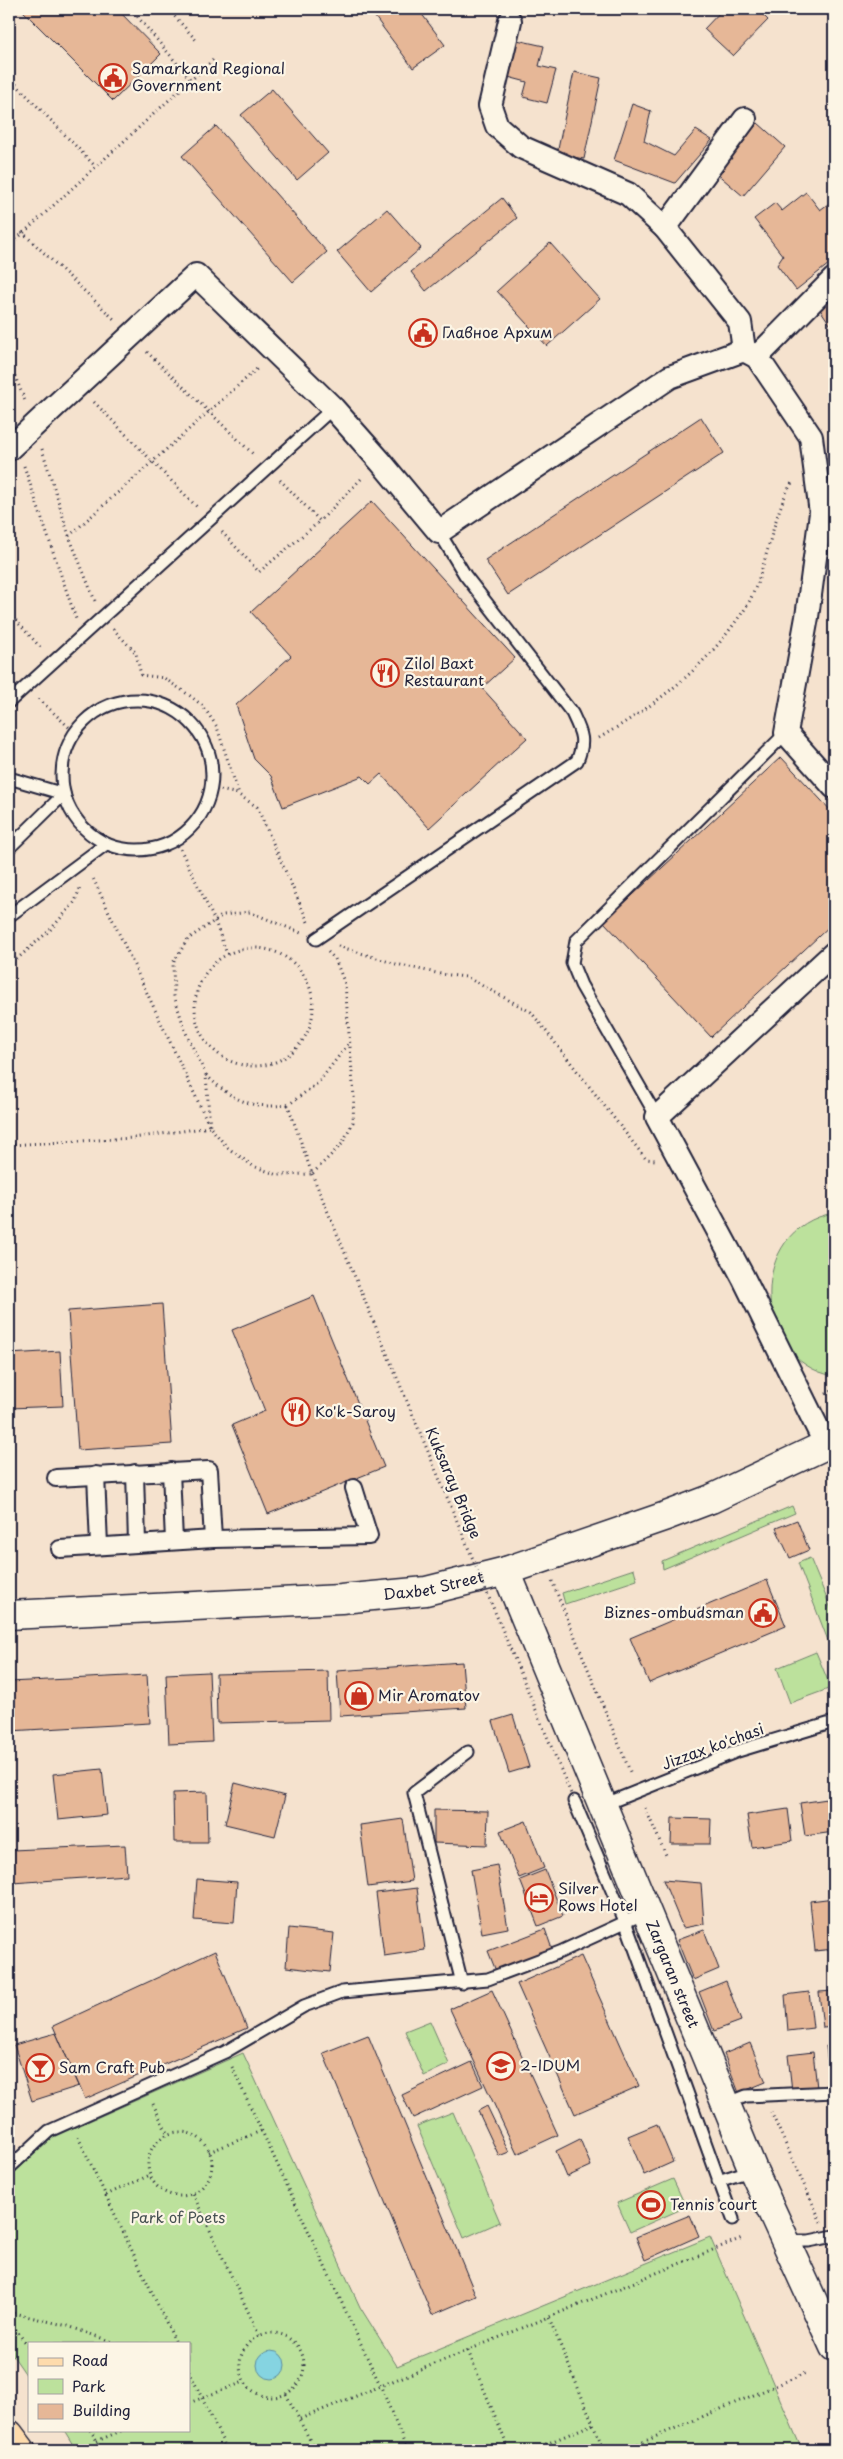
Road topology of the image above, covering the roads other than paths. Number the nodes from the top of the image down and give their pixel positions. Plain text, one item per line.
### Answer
1 (510, 21) dead end
2 (746, 119) dead end
3 (665, 228) junction
4 (834, 280) edge
5 (751, 353) junction
6 (333, 408) junction
7 (12, 446) edge
8 (439, 532) junction
9 (9, 702) edge
10 (786, 733) junction
11 (9, 778) edge
12 (834, 787) edge
13 (64, 794) junction
14 (106, 844) junction
15 (9, 848) edge
16 (9, 916) edge
17 (316, 939) road end
18 (834, 953) edge
19 (657, 1117) junction
20 (830, 1443) edge
21 (171, 1471) junction
22 (135, 1473) junction
23 (96, 1475) junction
24 (56, 1478) dead end
25 (354, 1488) dead end
26 (213, 1539) junction
27 (174, 1541) junction
28 (137, 1543) junction
29 (99, 1545) junction
30 (60, 1549) dead end
31 (506, 1571) junction
32 (9, 1615) edge
33 (834, 1722) edge
34 (468, 1752) dead end
35 (574, 1801) road end
36 (603, 1805) junction
37 (636, 1917) junction
38 (462, 1983) junction
39 (834, 2092) edge
40 (726, 2104) junction
41 (9, 2168) edge
42 (753, 2170) junction
43 (718, 2182) junction
44 (733, 2219) dead end
45 (831, 2237) edge
46 (785, 2241) junction
47 (834, 2347) edge
48 (9, 2434) edge
49 (21, 2450) edge

1 - 3 street
2 - 3 street
3 - 5 street
4 - 5 street
5 - 8 street
5 - 10 street
6 - 7 street
6 - 8 street
6 - 9 lane
8 - 17 lane
10 - 12 street
10 - 19 lane
11 - 13 lane
13 - 14 lane
13 - 14 lane
13 - 15 lane
14 - 16 lane
18 - 19 street
19 - 20 street
20 - 31 street, Daxbet Street
21 - 22 street
21 - 26 street
21 - 27 street
22 - 23 street
22 - 28 street
23 - 24 street
23 - 29 street
25 - 26 street
26 - 27 street
27 - 28 street
28 - 29 street
29 - 30 street
31 - 32 street, Daxbet Street
31 - 36 street, Zargaran street
33 - 36 lane, Jizzax ko'chasi
34 - 38 lane
35 - 37 lane
36 - 37 street, Zargaran street
37 - 38 lane
37 - 40 street, Zargaran street
37 - 43 lane
38 - 41 lane
39 - 40 lane
40 - 42 street, Zargaran street
42 - 43 lane
42 - 46 street, Zargaran street
43 - 44 lane
45 - 46 lane
46 - 47 street, Zargaran street
48 - 49 main road

